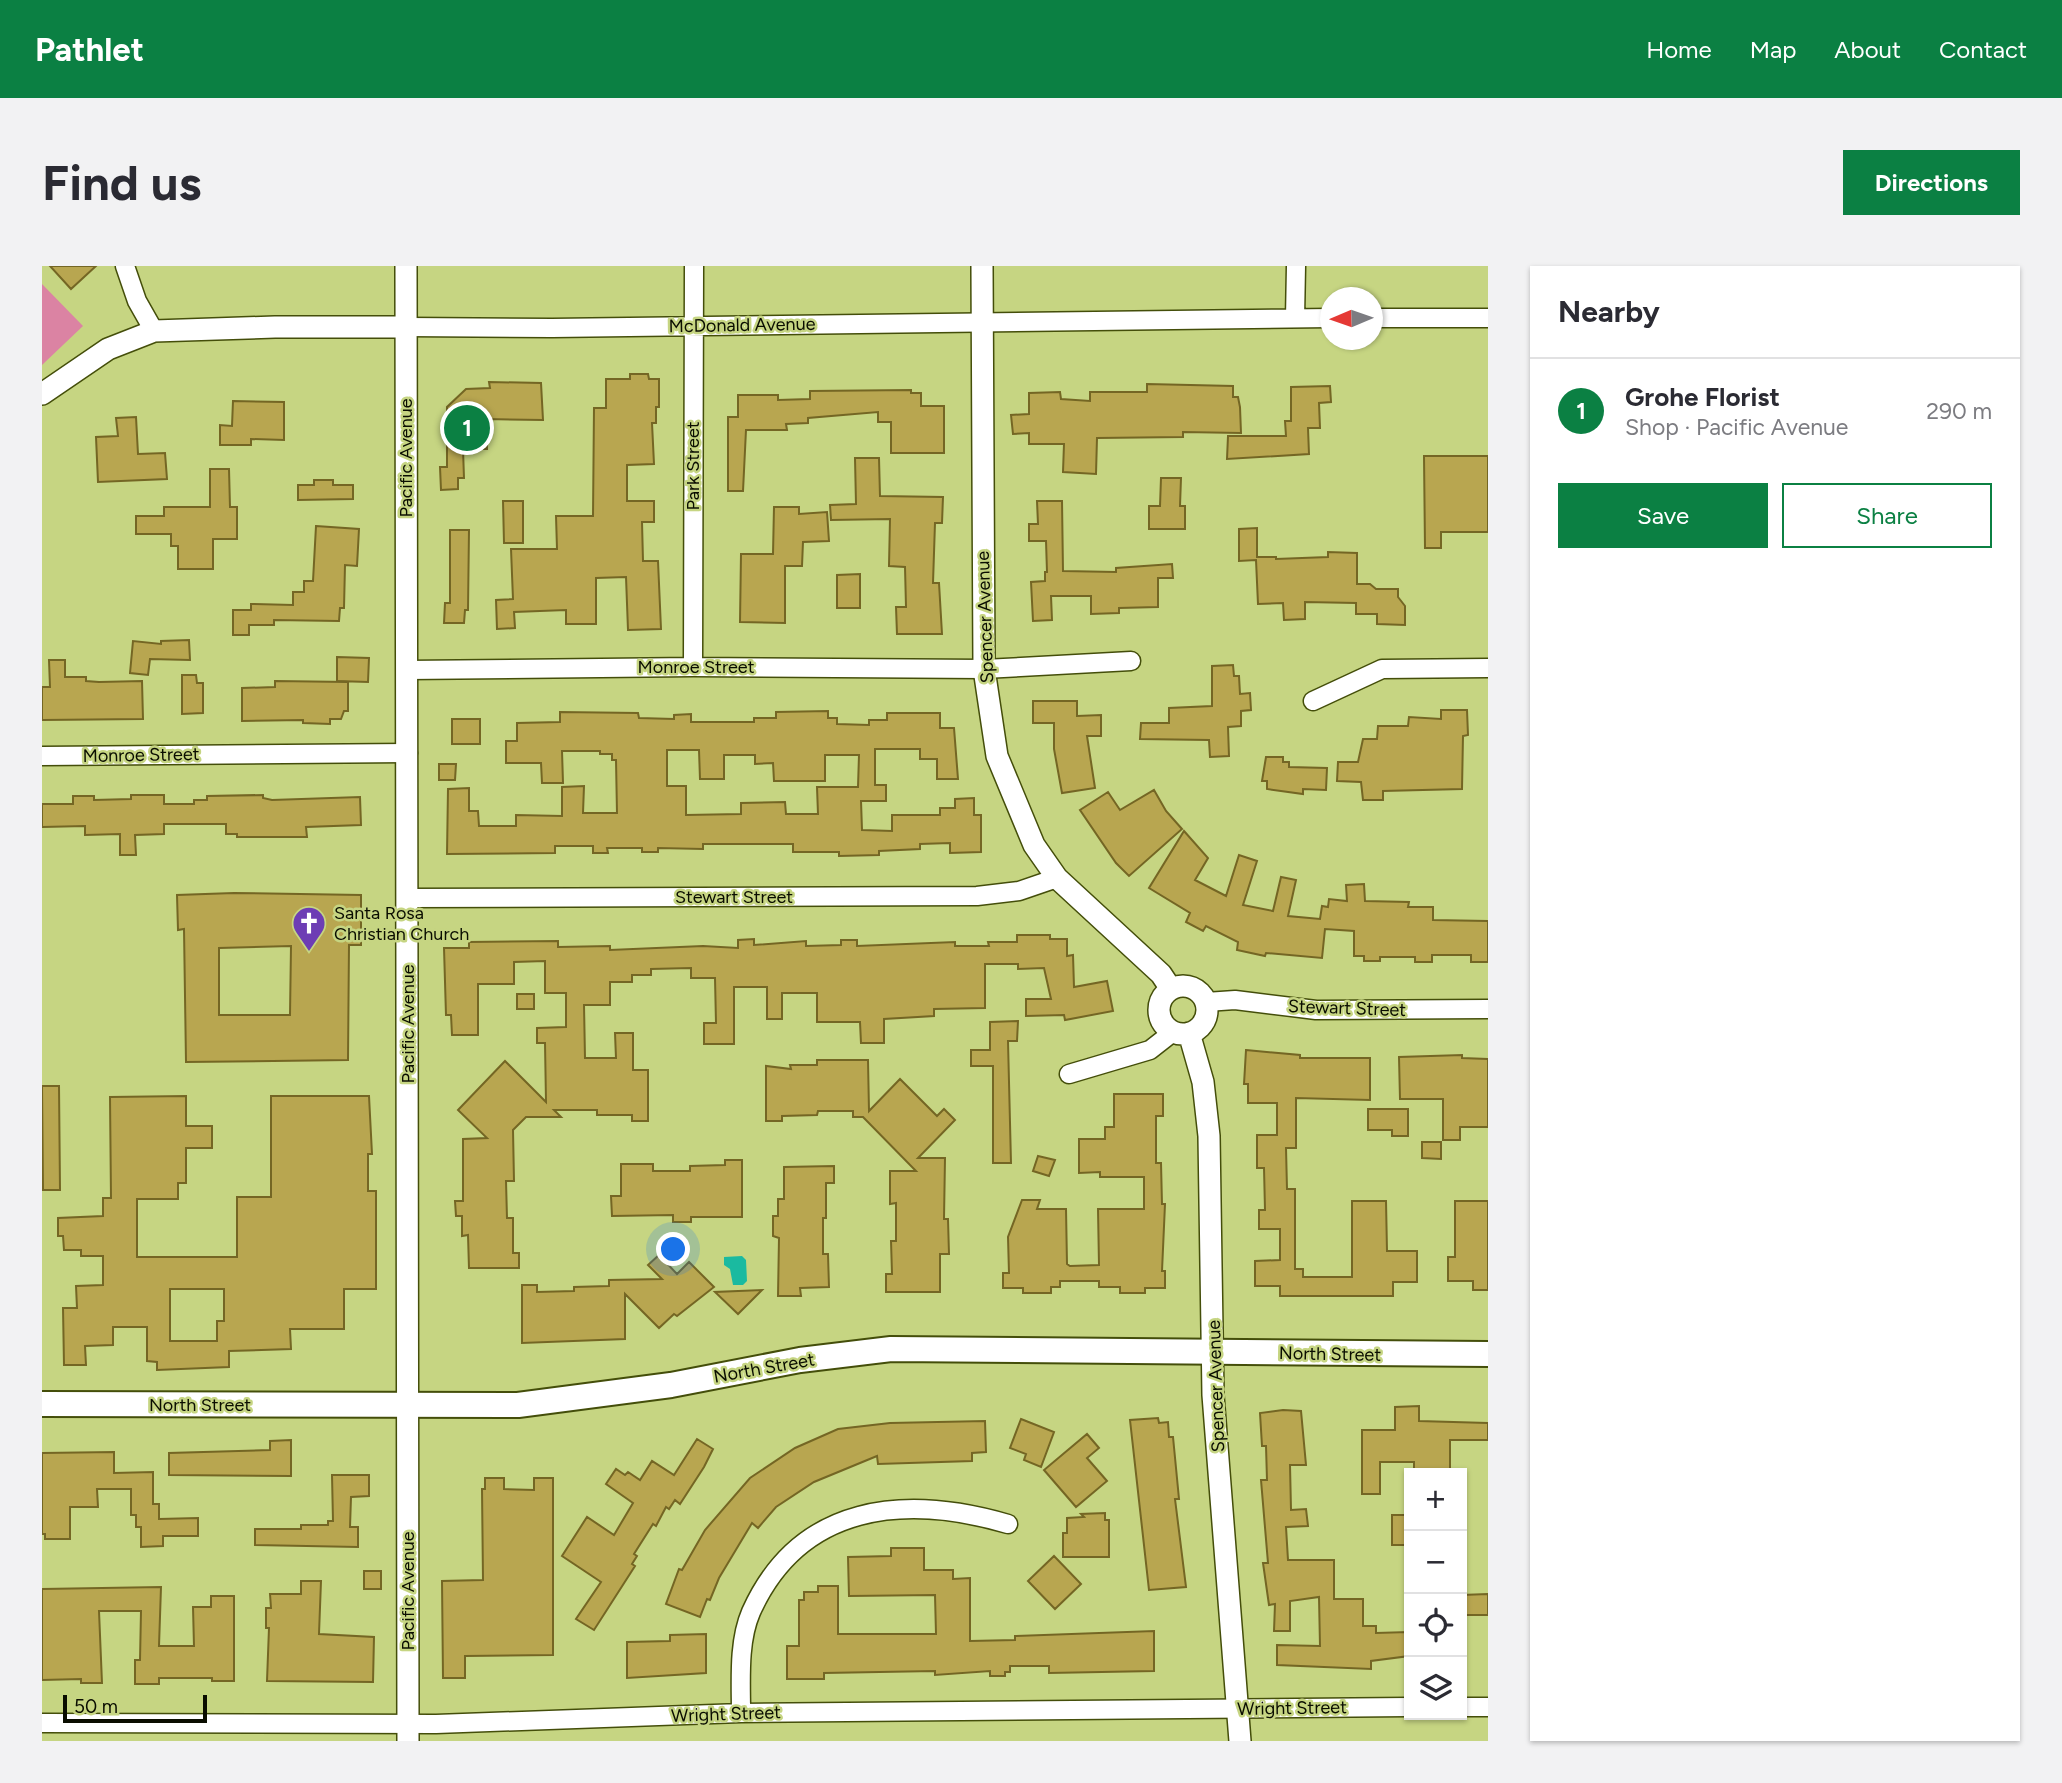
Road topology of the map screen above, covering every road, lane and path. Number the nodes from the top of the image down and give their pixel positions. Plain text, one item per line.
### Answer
1 (125, 266) edge
2 (406, 266) edge
3 (694, 266) edge
4 (982, 266) edge
5 (1296, 266) edge
6 (1488, 317) edge
7 (1295, 318) junction
8 (1320, 318) edge
9 (1383, 318) edge
10 (982, 322) junction
11 (694, 325) junction
12 (407, 327) junction
13 (154, 331) junction
14 (42, 394) edge
15 (1131, 661) dead end
16 (693, 667) junction
17 (1488, 668) edge
18 (984, 669) junction
19 (408, 670) junction
20 (1313, 701) dead end
21 (408, 753) junction
22 (42, 756) edge
23 (1057, 877) junction
24 (408, 898) junction
25 (1171, 989) junction
26 (1206, 1003) junction
27 (1488, 1009) edge
28 (1181, 1033) junction
29 (1069, 1074) dead end
30 (1212, 1353) junction
31 (1488, 1354) edge
32 (42, 1404) edge
33 (407, 1406) junction
34 (1008, 1524) dead end
35 (1404, 1707) edge
36 (1467, 1707) edge
37 (1488, 1707) edge
38 (1236, 1709) junction
39 (741, 1713) junction
40 (42, 1723) edge
41 (408, 1732) edge
42 (1240, 1741) edge

1 - 13 street
2 - 12 street, Pacific Avenue
3 - 11 street, Park Street
4 - 10 street, Spencer Avenue
5 - 7 street
6 - 9 street
7 - 8 street, McDonald Avenue
7 - 10 street, McDonald Avenue
10 - 11 street, McDonald Avenue
10 - 18 street, Spencer Avenue
11 - 12 street, McDonald Avenue
11 - 16 street, Park Street
12 - 13 street, McDonald Avenue
12 - 19 street, Pacific Avenue
13 - 14 street, McDonald Avenue
15 - 18 street, Monroe Street
16 - 18 street, Monroe Street
16 - 19 street, Monroe Street
17 - 20 street
18 - 23 street, Spencer Avenue
19 - 21 street, Pacific Avenue
21 - 22 street, Monroe Street
21 - 24 street, Pacific Avenue
23 - 24 street, Stewart Street
23 - 25 street, Spencer Avenue
24 - 33 street, Pacific Avenue
25 - 26 street
25 - 28 street
26 - 27 street, Stewart Street
26 - 28 street
28 - 29 street
28 - 30 street, Spencer Avenue
30 - 31 main road, North Street
30 - 33 main road, North Street
30 - 38 street, Spencer Avenue
32 - 33 main road, North Street
33 - 41 street, Pacific Avenue
34 - 39 street
35 - 38 street, Wright Street
36 - 37 street
38 - 39 street, Wright Street
38 - 42 street, Spencer Avenue
39 - 41 street, Wright Street
40 - 41 street, Wright Street

